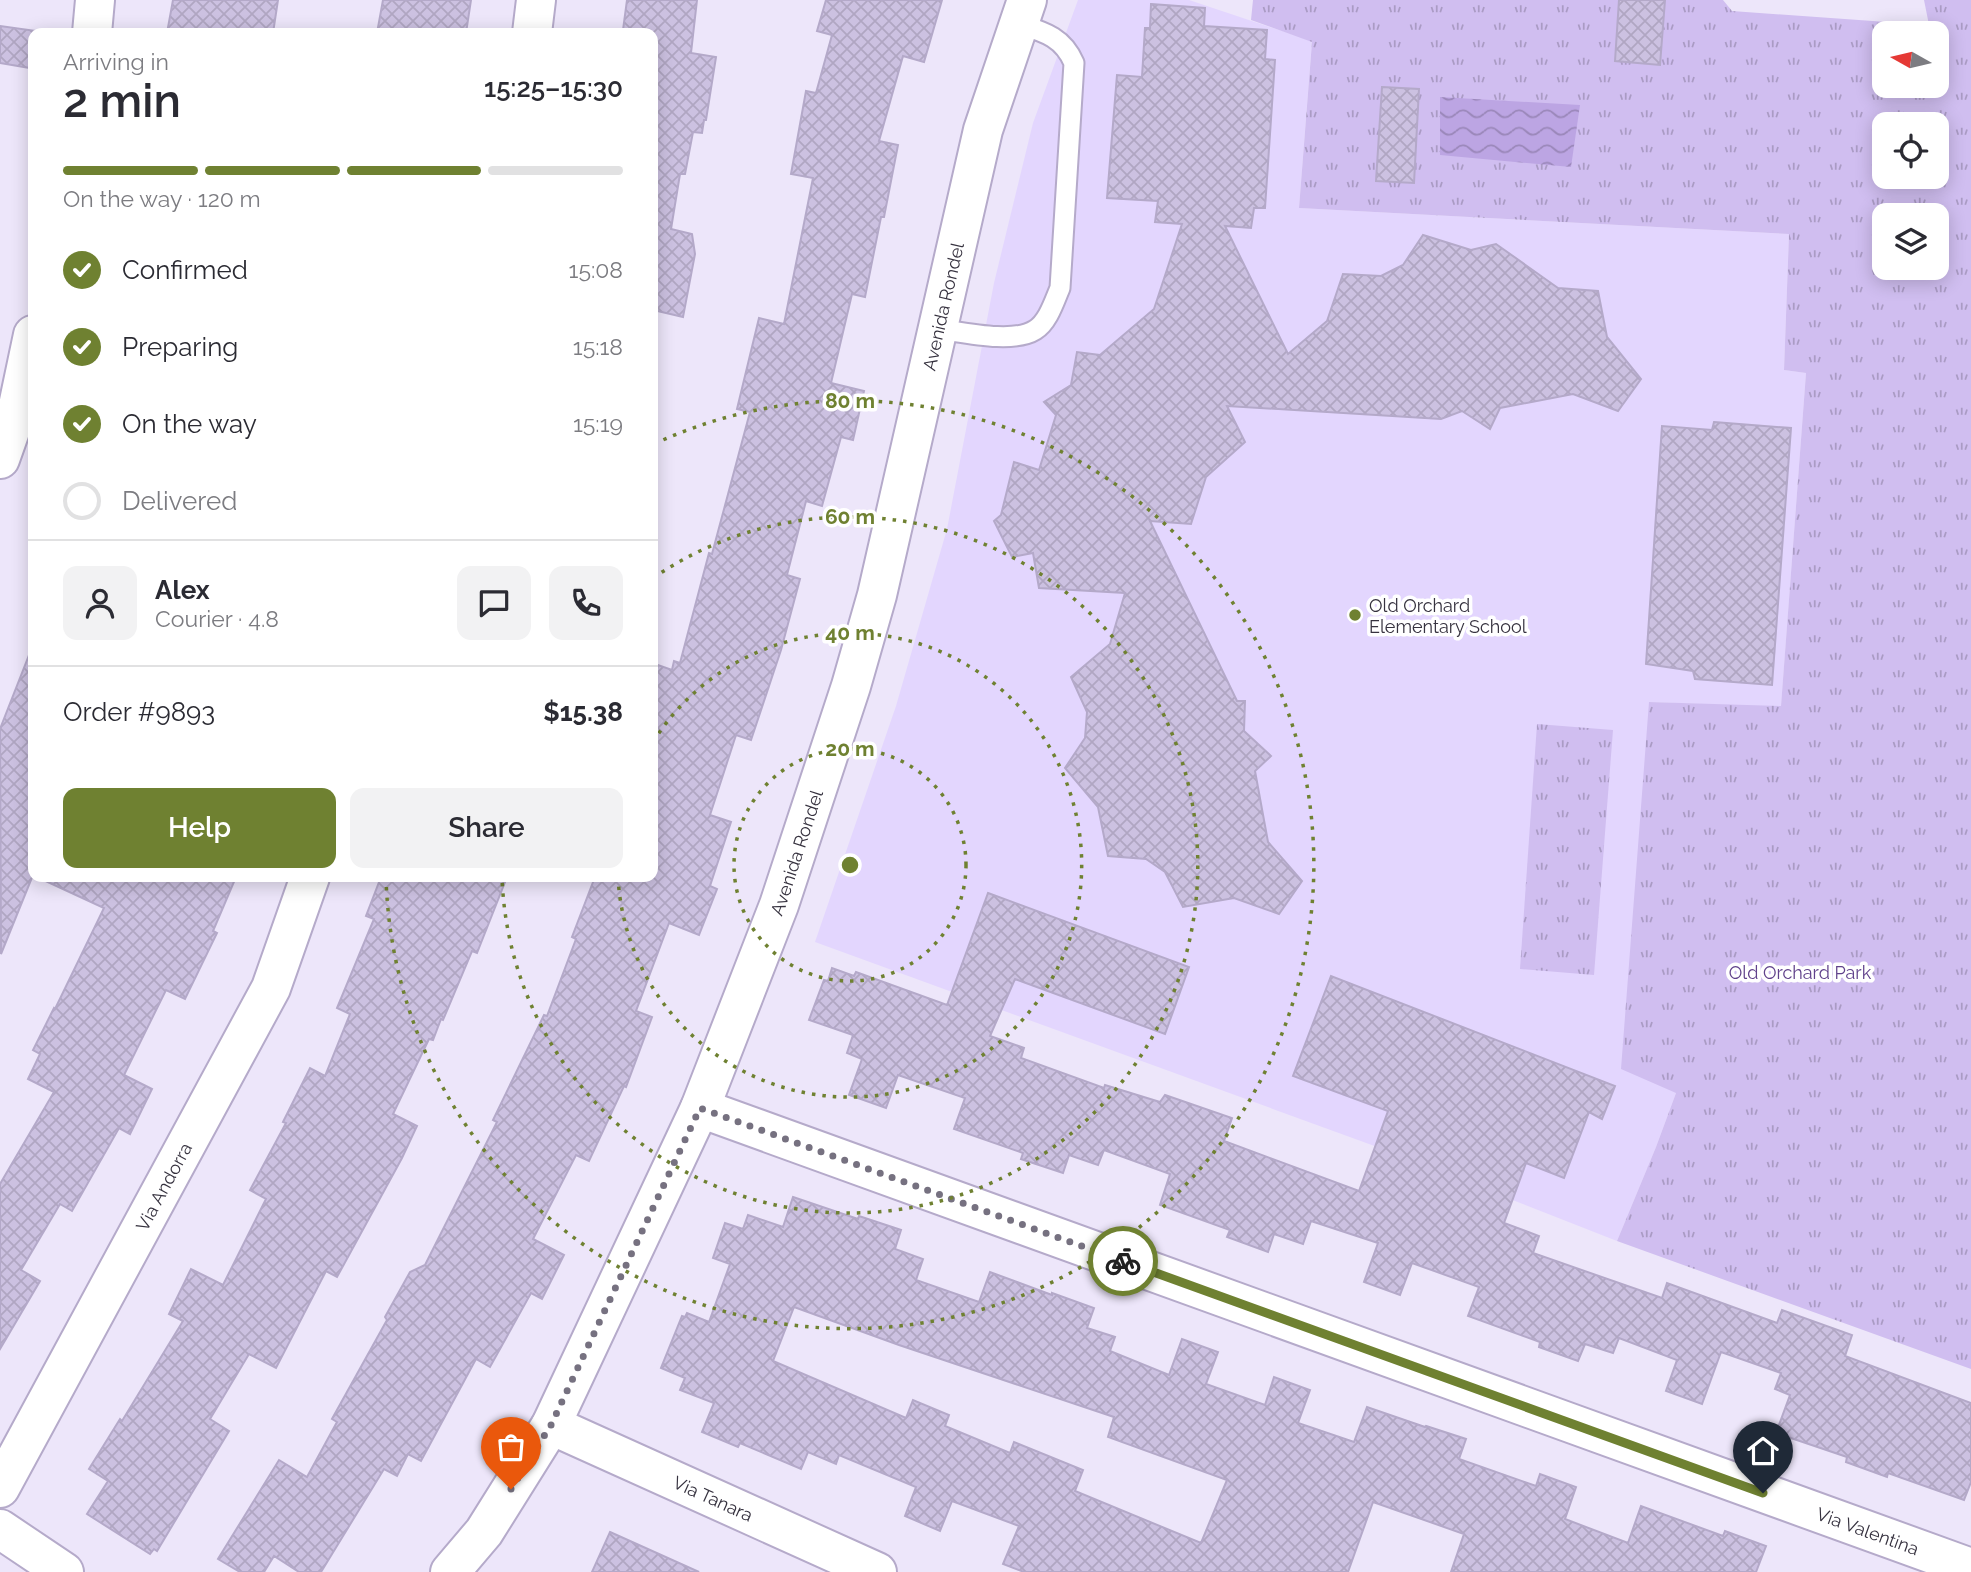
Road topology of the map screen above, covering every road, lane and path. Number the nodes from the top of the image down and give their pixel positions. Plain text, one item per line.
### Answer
1 (95, 0) edge
2 (536, 0) edge
3 (1023, 12) edge
4 (92, 28) edge
5 (533, 28) edge
6 (937, 329) junction
7 (28, 359) edge
8 (0, 459) edge
9 (308, 882) edge
10 (700, 1108) junction
11 (551, 1425) junction
12 (0, 1488) edge
13 (0, 1529) edge
14 (1971, 1568) edge
15 (866, 1570) edge
16 (64, 1572) edge
17 (450, 1572) edge

1 - 4 street
2 - 5 street
3 - 6 street, Avenida Rondel
3 - 6 lane
6 - 10 street, Avenida Rondel
7 - 8 street
9 - 12 street, Via Andorra
10 - 11 street, Avenida Rondel
10 - 14 street, Via Valentina
11 - 15 street, Via Tanara
11 - 17 street, Avenida Rondel
13 - 16 street

